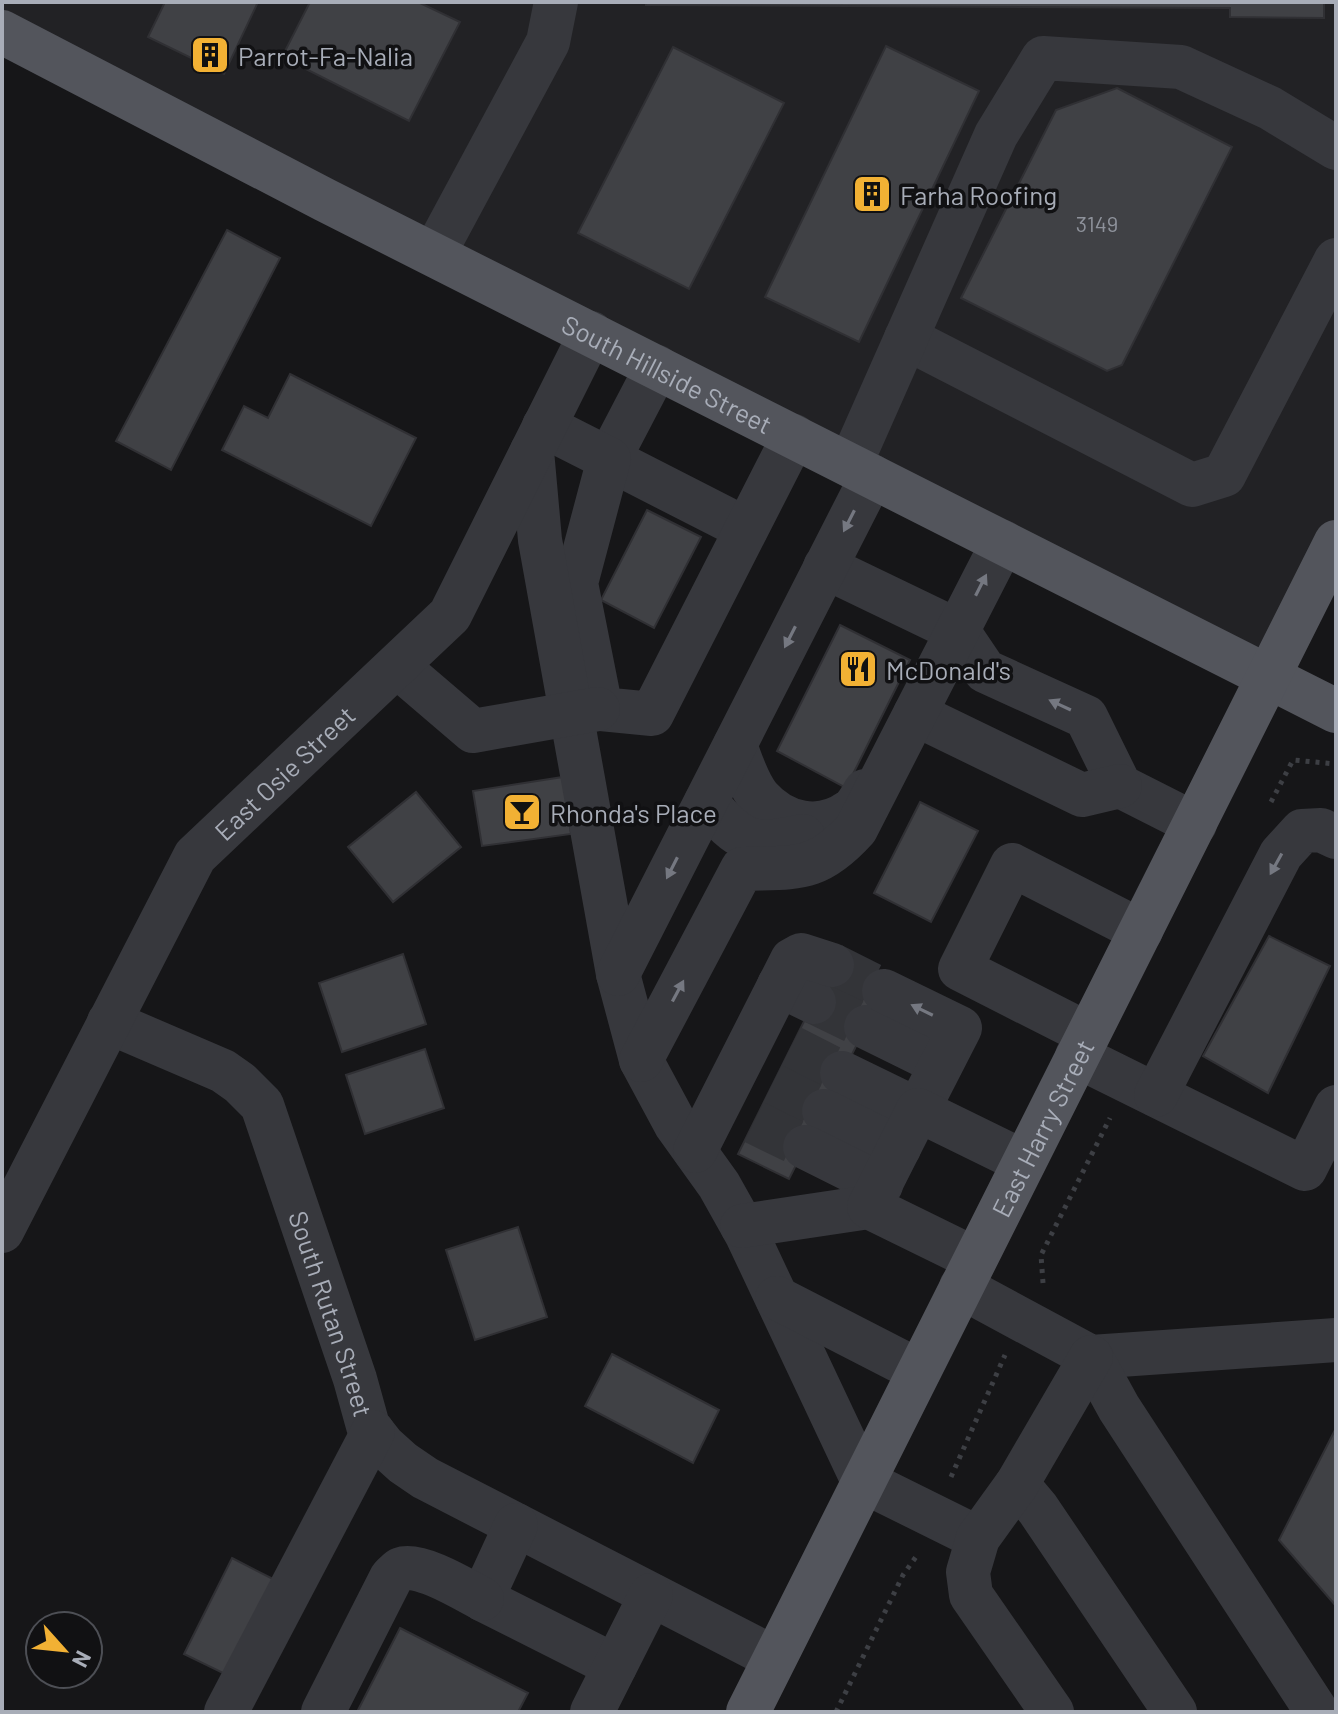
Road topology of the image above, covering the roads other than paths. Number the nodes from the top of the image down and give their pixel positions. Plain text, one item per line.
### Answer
1 (556, 2) edge
2 (2, 32) edge
3 (1336, 148) edge
4 (434, 254) junction
5 (1336, 260) edge
6 (591, 333) junction
7 (906, 338) junction
8 (657, 367) junction
9 (794, 436) junction
10 (538, 438) junction
11 (609, 459) junction
12 (861, 470) junction
13 (746, 529) junction
14 (588, 537) junction
15 (1003, 542) junction
16 (541, 545) junction
17 (1335, 548) edge
18 (825, 567) junction
19 (958, 631) junction
20 (397, 666) junction
21 (1269, 677) junction
22 (1336, 711) edge
23 (586, 712) junction
24 (908, 727) junction
25 (735, 745) junction
26 (1120, 786) junction
27 (706, 802) junction
28 (824, 824) junction
29 (1195, 824) junction
30 (1336, 837) edge
31 (1141, 931) junction
32 (618, 974) junction
33 (808, 984) dead end
34 (875, 1009) tunnel mouth
35 (109, 1022) junction
36 (1082, 1045) junction
37 (641, 1060) junction
38 (1142, 1088) junction
39 (1336, 1107) edge
40 (695, 1151) junction
41 (892, 1162) junction
42 (1024, 1162) junction
43 (742, 1226) junction
44 (2, 1231) edge
45 (968, 1273) junction
46 (777, 1298) junction
47 (1336, 1340) edge
48 (1091, 1357) junction
49 (919, 1371) junction
50 (373, 1432) junction
51 (863, 1481) junction
52 (1017, 1484) junction
53 (516, 1525) junction
54 (960, 1529) junction
55 (651, 1595) junction
56 (482, 1599) junction
57 (774, 1658) junction
58 (615, 1666) junction
59 (226, 1712) edge
60 (323, 1712) edge
61 (592, 1712) edge
62 (748, 1712) edge
63 (1052, 1712) edge
64 (1175, 1712) edge
65 (1317, 1712) edge

1 - 4 street
2 - 4 main road, South Hillside Street
3 - 7 street
4 - 6 main road, South Hillside Street
5 - 7 street
6 - 8 main road, South Hillside Street
6 - 10 street, East Osie Street
7 - 12 street
8 - 9 main road, South Hillside Street
8 - 11 street
9 - 12 main road, South Hillside Street
9 - 13 street
10 - 11 street
10 - 16 street
10 - 20 street, East Osie Street
11 - 13 street
11 - 14 street
12 - 15 main road, South Hillside Street
12 -> 18 street
13 - 23 street
14 - 16 street
14 - 23 street
19 -> 15 street
15 - 21 main road, South Hillside Street
16 - 23 street
17 - 21 main road, East Harry Street
18 - 19 street
18 -> 25 street
19 - 24 street
26 -> 19 street
20 - 23 street
20 - 35 street, East Osie Street
21 - 22 main road, South Hillside Street
21 - 29 main road, East Harry Street
23 - 32 street
24 - 26 street
24 - 28 street
37 -> 24 street
25 - 27 street
25 - 28 street
26 - 29 street
27 - 28 street
27 -> 32 street
29 - 31 main road, East Harry Street
30 -> 38 street
31 - 36 main road, East Harry Street
31 - 36 street
32 - 37 street
33 - 40 street
34 - 41 street
35 - 44 street, East Osie Street
35 - 50 street, South Rutan Street
36 - 38 street
36 - 42 main road, East Harry Street
37 - 40 street
38 - 39 street
40 - 43 street
41 - 41 street
41 - 42 street
41 - 43 street
41 - 45 street
42 - 45 main road, East Harry Street
43 - 46 street
45 - 48 street
45 - 49 main road, East Harry Street
46 - 49 street
46 - 51 street
47 - 48 street
48 - 52 street
48 - 65 street
49 - 51 main road, East Harry Street
50 - 53 street, South Rutan Street
50 - 59 street
51 - 54 street
51 - 57 main road, East Harry Street
52 - 54 street
52 - 64 street
53 - 55 street, South Rutan Street
53 - 56 street
54 - 63 street
55 - 57 street, South Rutan Street
55 - 58 street
56 - 58 street
56 - 60 street
57 - 62 main road, East Harry Street
58 - 61 street

